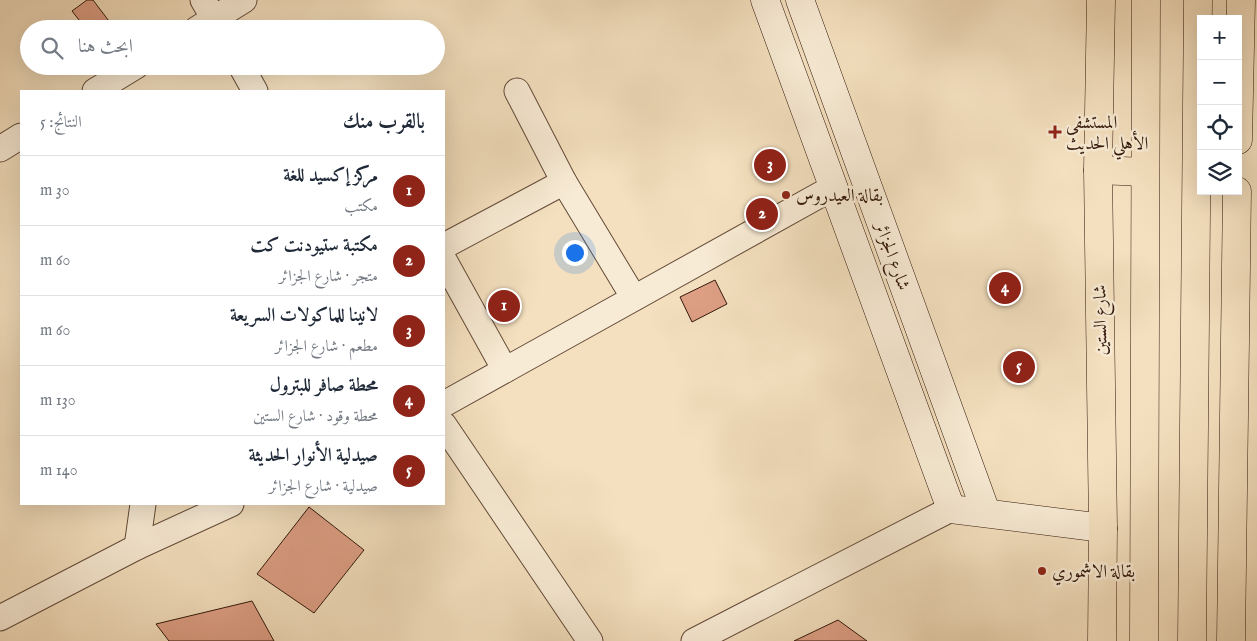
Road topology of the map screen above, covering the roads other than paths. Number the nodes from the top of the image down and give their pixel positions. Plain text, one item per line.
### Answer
1 (244, 0) edge
2 (765, 0) edge
3 (800, 0) edge
4 (1101, 0) edge
5 (1146, 0) edge
6 (1198, 0) edge
7 (1241, 0) edge
8 (208, 19) edge
9 (121, 75) edge
10 (246, 75) edge
11 (97, 90) edge
12 (254, 90) edge
13 (517, 91) dead end
14 (1239, 105) edge
15 (20, 137) edge
16 (0, 149) edge
17 (1098, 170) junction
18 (1144, 172) junction
19 (564, 182) junction
20 (834, 187) junction
21 (1237, 195) edge
22 (445, 245) edge
23 (445, 262) edge
24 (634, 298) junction
25 (505, 370) junction
26 (445, 403) edge
27 (445, 427) edge
28 (143, 505) edge
29 (229, 505) edge
30 (951, 509) junction
31 (986, 512) junction
32 (1103, 528) junction
33 (137, 547) junction
34 (0, 618) edge
35 (590, 641) edge
36 (694, 641) edge
37 (1102, 641) edge
38 (1144, 641) edge
39 (1192, 641) edge
40 (1231, 641) edge

1 - 8 street
2 - 20 main road, شارع الجزائر
3 - 31 main road, شارع الجزائر
4 - 17 main road, شارع الستين
5 - 18 main road
6 - 39 main road
7 - 14 main road
9 - 11 street
10 - 12 street
13 - 19 street
15 - 16 street
17 - 18 main road
17 - 32 main road, شارع الستين
18 - 38 main road
19 - 22 street
19 - 24 street
20 - 24 street
20 - 30 main road, شارع الجزائر
21 - 40 main road
23 - 25 street
24 - 25 street
25 - 26 street
27 - 35 street
28 - 33 street
29 - 33 street
30 - 31 main road
30 - 36 street
31 - 32 main road
32 - 37 main road, شارع الستين
33 - 34 street

